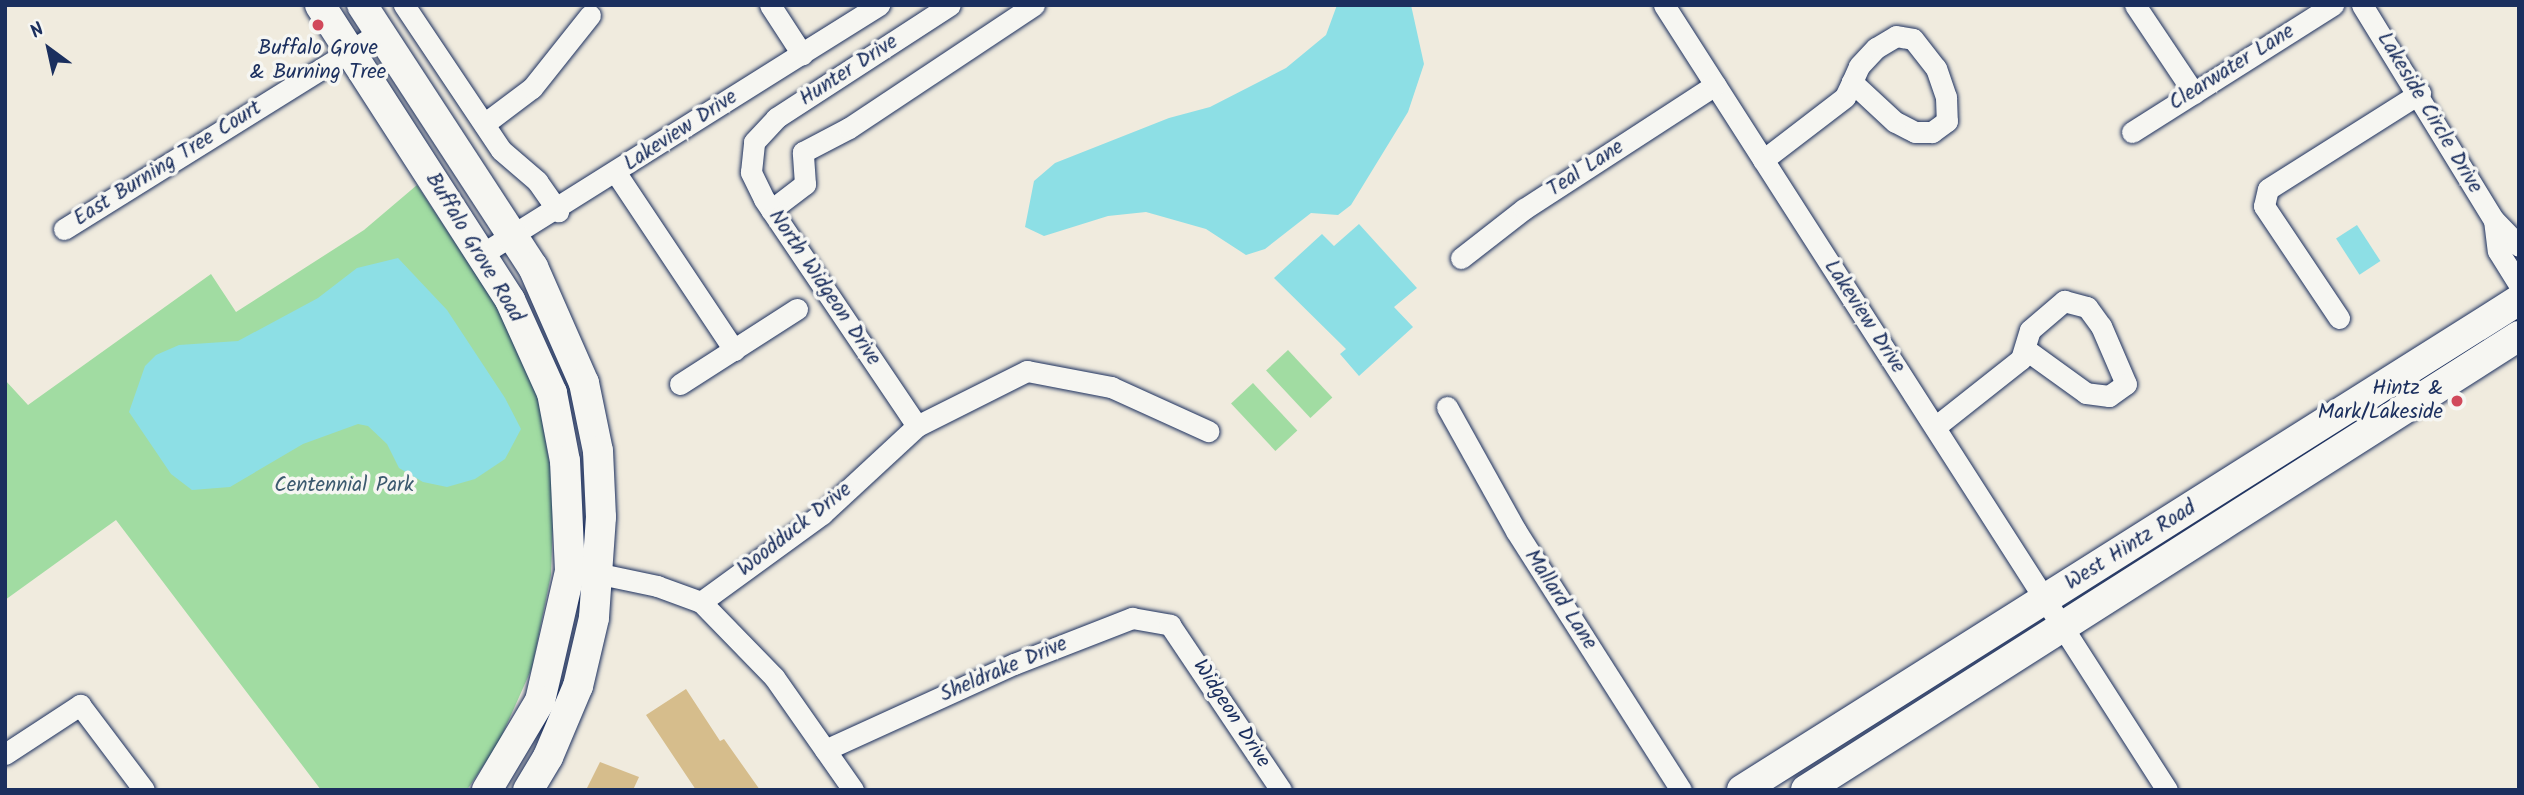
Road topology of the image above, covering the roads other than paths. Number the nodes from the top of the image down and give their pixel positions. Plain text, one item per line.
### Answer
1 (320, 5) edge
2 (362, 5) edge
3 (404, 5) edge
4 (770, 5) edge
5 (880, 5) edge
6 (950, 5) edge
7 (1034, 5) edge
8 (1664, 5) edge
9 (2135, 5) edge
10 (2333, 5) edge
11 (2362, 5) edge
12 (590, 15) dead end
13 (379, 33) junction
14 (350, 51) junction
15 (802, 54) junction
16 (1852, 82) junction
17 (1715, 85) junction
18 (2194, 93) junction
19 (2420, 93) junction
20 (484, 124) junction
21 (2132, 132) dead end
22 (754, 142) joint
23 (1763, 160) junction
24 (616, 173) junction
25 (771, 210) junction
26 (558, 211) junction
27 (2494, 220) junction
28 (64, 229) dead end
29 (513, 236) junction
30 (2519, 246) edge
31 (482, 254) junction
32 (1461, 258) dead end
33 (2519, 285) edge
34 (2519, 300) edge
35 (797, 309) dead end
36 (2339, 317) dead end
37 (2519, 336) edge
38 (2025, 349) junction
39 (734, 351) junction
40 (680, 384) dead end
41 (1447, 407) dead end
42 (917, 426) junction
43 (1934, 427) junction
44 (1208, 431) dead end
45 (584, 571) junction
46 (2045, 599) junction
47 (701, 602) junction
48 (2064, 628) junction
49 (1181, 639) joint
50 (825, 750) junction
51 (5, 754) edge
52 (144, 790) edge
53 (487, 790) edge
54 (527, 790) edge
55 (853, 790) edge
56 (1281, 790) edge
57 (1681, 790) edge
58 (1742, 790) edge
59 (1806, 790) edge
60 (2167, 790) edge

1 - 14 main road, Buffalo Grove Road
2 - 13 main road, Buffalo Grove Road
3 - 20 street
4 - 15 street
5 - 15 street, Lakeview Drive
6 - 22 street, Hunter Drive
7 - 25 street
8 - 17 street, Lakeview Drive
9 - 18 street
10 - 18 street, Clearwater Lane
11 - 19 street, Lakeside Circle Drive
12 - 20 street
13 - 14 street, East Burning Tree Court
13 - 29 main road, Buffalo Grove Road
14 - 28 street, East Burning Tree Court
14 - 31 main road, Buffalo Grove Road
15 - 24 street, Lakeview Drive
16 - 16 street
16 - 23 street
17 - 23 street, Lakeview Drive
17 - 32 street, Teal Lane
18 - 21 street, Clearwater Lane
19 - 27 street, Lakeside Circle Drive
19 - 36 street
20 - 26 street
22 - 25 street, North Widgeon Drive
23 - 43 street, Lakeview Drive
24 - 26 street, Lakeview Drive
24 - 39 street
25 - 42 street, North Widgeon Drive
26 - 29 street, Lakeview Drive
27 - 30 street, Lakeside Circle Drive
27 - 33 street, Lakeside Circle Drive
29 - 31 street, Lakeview Drive
29 - 45 main road, Buffalo Grove Road
31 - 45 main road, Buffalo Grove Road
34 - 46 main road, West Hintz Road
35 - 39 street
37 - 48 main road, West Hintz Road
38 - 38 street
38 - 43 street
39 - 40 street
41 - 57 street, Mallard Lane
42 - 44 street, Woodduck Drive
42 - 47 street, Woodduck Drive
43 - 46 street, Lakeview Drive
45 - 47 street
45 - 53 main road, Buffalo Grove Road
45 - 54 main road, Buffalo Grove Road
46 - 48 street, Lakeview Drive
46 - 58 main road, West Hintz Road
47 - 50 street
48 - 59 main road, West Hintz Road
48 - 60 street, Lakeview Drive
49 - 50 street, Sheldrake Drive
49 - 56 street, Widgeon Drive
50 - 55 street
51 - 52 street

